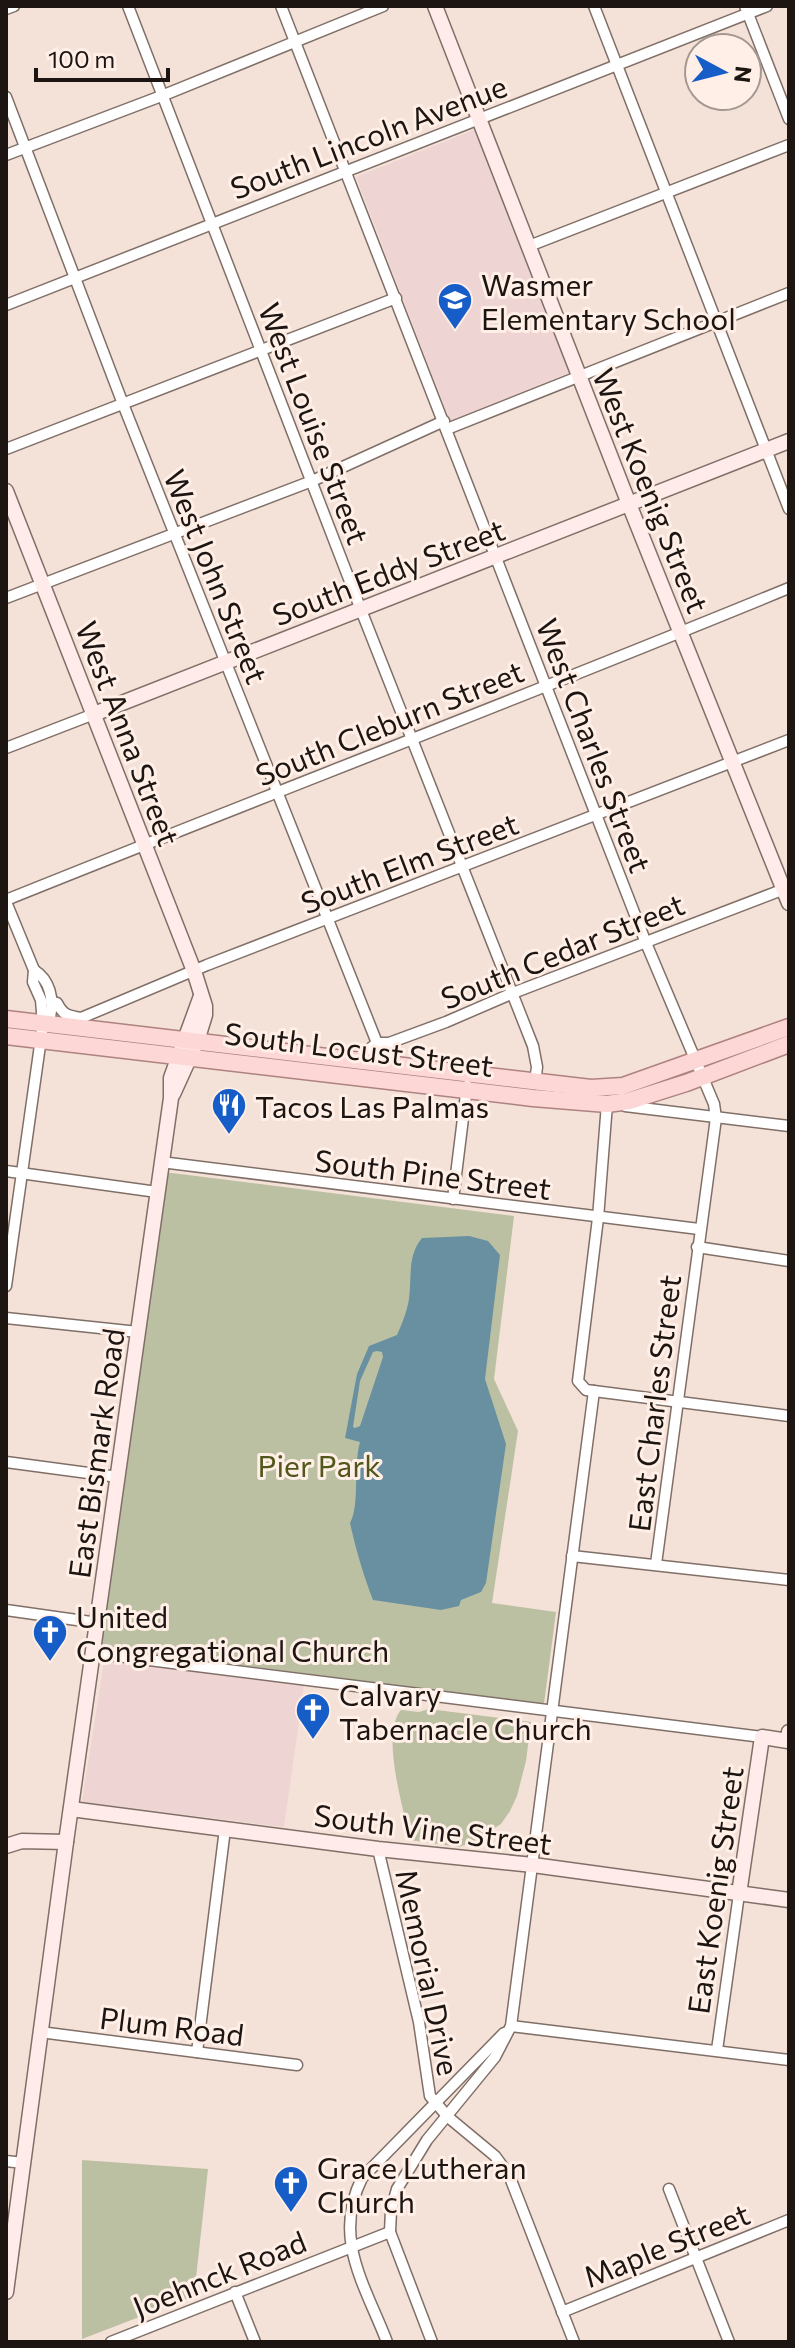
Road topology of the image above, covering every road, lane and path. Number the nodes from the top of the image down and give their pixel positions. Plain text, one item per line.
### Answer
1 (14, 6) edge
2 (128, 6) edge
3 (281, 6) edge
4 (383, 6) edge
5 (435, 6) edge
6 (594, 6) edge
7 (767, 6) edge
8 (6, 9) edge
9 (746, 10) edge
10 (295, 42) junction
11 (617, 65) junction
12 (164, 95) junction
13 (6, 97) edge
14 (789, 119) edge
15 (479, 120) junction
16 (789, 145) edge
17 (26, 147) junction
18 (6, 155) edge
19 (345, 170) junction
20 (666, 194) junction
21 (213, 222) junction
22 (529, 246) junction
23 (76, 277) junction
24 (789, 293) edge
25 (396, 298) junction
26 (6, 305) edge
27 (717, 322) junction
28 (262, 350) junction
29 (579, 376) junction
30 (123, 404) junction
31 (445, 425) junction
32 (789, 441) edge
33 (6, 449) edge
34 (767, 450) junction
35 (312, 481) junction
36 (6, 491) edge
37 (629, 504) junction
38 (789, 509) edge
39 (175, 533) junction
40 (497, 557) junction
41 (42, 584) junction
42 (789, 588) edge
43 (6, 598) edge
44 (361, 610) junction
45 (681, 633) junction
46 (226, 663) junction
47 (547, 685) junction
48 (94, 714) junction
49 (412, 740) junction
50 (789, 740) edge
51 (6, 748) edge
52 (733, 761) junction
53 (278, 792) junction
54 (597, 815) junction
55 (144, 844) junction
56 (463, 867) junction
57 (787, 893) edge
58 (6, 901) edge
59 (328, 919) junction
60 (646, 943) junction
61 (34, 970) junction
62 (194, 971) junction
63 (513, 993) junction
64 (51, 1002) junction
65 (6, 1019) edge
66 (789, 1027) edge
67 (42, 1032) junction
68 (6, 1036) edge
69 (377, 1043) junction
70 (789, 1044) edge
71 (188, 1049) junction
72 (356, 1060) junction
73 (695, 1060) junction
74 (396, 1065) junction
75 (703, 1077) junction
76 (468, 1082) junction
77 (535, 1082) junction
78 (171, 1098) joint
79 (607, 1104) junction
80 (716, 1118) junction
81 (789, 1126) edge
82 (161, 1162) junction
83 (6, 1171) edge
84 (23, 1173) junction
85 (157, 1192) junction
86 (453, 1199) junction
87 (598, 1218) junction
88 (699, 1229) junction
89 (697, 1247) junction
90 (789, 1261) edge
91 (6, 1286) edge
92 (6, 1318) edge
93 (138, 1332) junction
94 (594, 1391) junction
95 (677, 1402) junction
96 (789, 1416) edge
97 (6, 1462) edge
98 (118, 1477) junction
99 (572, 1556) junction
100 (656, 1564) junction
101 (789, 1580) edge
102 (6, 1610) edge
103 (98, 1623) junction
104 (93, 1653) junction
105 (552, 1711) junction
106 (789, 1732) edge
107 (762, 1737) junction
108 (788, 1741) edge
109 (71, 1809) junction
110 (225, 1829) junction
111 (66, 1842) junction
112 (6, 1846) edge
113 (378, 1849) junction
114 (533, 1865) junction
115 (739, 1894) junction
116 (789, 1900) edge
117 (511, 2026) junction
118 (40, 2032) junction
119 (717, 2050) junction
120 (197, 2052) junction
121 (789, 2060) edge
122 (297, 2065) dead end
123 (436, 2103) junction
124 (448, 2117) junction
125 (6, 2161) edge
126 (23, 2163) junction
127 (669, 2189) dead end
128 (789, 2220) edge
129 (390, 2232) junction
130 (350, 2248) junction
131 (695, 2257) junction
132 (6, 2292) edge
133 (235, 2292) junction
134 (562, 2312) junction
135 (111, 2342) edge
136 (255, 2342) edge
137 (387, 2342) edge
138 (432, 2342) edge
139 (574, 2342) edge
140 (729, 2342) edge

1 - 8 street
2 - 12 street, West Louise Street
3 - 10 street, West Charles Street
4 - 10 street
5 - 15 street, West Koenig Street
6 - 11 street
7 - 9 street, South Lincoln Avenue
9 - 11 street, South Lincoln Avenue
9 - 14 street
10 - 12 street
10 - 19 street, West Charles Street
11 - 15 street, South Lincoln Avenue
11 - 20 street
12 - 17 street
12 - 21 street, West Louise Street
13 - 17 street, West John Street
15 - 19 street, South Lincoln Avenue
15 - 22 street, West Koenig Street
16 - 20 street
17 - 18 street
17 - 23 street, West John Street
19 - 21 street, South Lincoln Avenue
19 - 25 street, West Charles Street
20 - 22 street
20 - 27 street
21 - 23 street, South Lincoln Avenue
21 - 28 street, West Louise Street
22 - 29 street, West Koenig Street
23 - 26 street, South Lincoln Avenue
23 - 30 street, West John Street
24 - 27 street
25 - 28 street
25 - 31 street, West Charles Street
27 - 29 street
27 - 34 street
28 - 30 street
28 - 35 street, West Louise Street
29 - 31 street
29 - 37 street, West Koenig Street
30 - 33 street
30 - 39 street, West John Street
31 - 35 street
31 - 40 street, West Charles Street
32 - 34 street, South Eddy Street
34 - 37 street, South Eddy Street
34 - 38 street
35 - 39 street
35 - 44 street, West Louise Street
36 - 41 street, West Anna Street
37 - 40 street, South Eddy Street
37 - 45 street, West Koenig Street
39 - 41 street
39 - 46 street, West John Street
40 - 44 street, South Eddy Street
40 - 47 street, West Charles Street
41 - 43 street
41 - 48 street, West Anna Street
42 - 45 street, South Cleburn Street
44 - 46 street, South Eddy Street
44 - 49 street, West Louise Street
45 - 47 street, South Cleburn Street
45 - 52 street, West Koenig Street
46 - 48 street, South Eddy Street
46 - 53 street, West John Street
47 - 49 street, South Cleburn Street
47 - 54 street, West Charles Street
48 - 51 street, South Eddy Street
48 - 55 street, West Anna Street
49 - 53 street, South Cleburn Street
49 - 56 street, West Louise Street
50 - 52 street, South Elm Street
52 - 54 street, South Elm Street
52 - 57 street, West Koenig Street
53 - 55 street, South Cleburn Street
53 - 59 street, West John Street
54 - 56 street, South Elm Street
54 - 60 street, West Charles Street
55 - 58 street, South Cleburn Street
55 - 62 street, West Anna Street
56 - 59 street, South Elm Street
56 - 63 street, West Louise Street
57 - 60 street, South Cedar Street
58 - 61 street
59 - 62 street, South Elm Street
59 - 69 street, West John Street
60 - 63 street, South Cedar Street
60 - 73 street, West Charles Street
61 - 64 street
61 - 67 street
62 - 64 street, South Elm Street
62 - 71 street, West Anna Street
63 - 69 street, South Cedar Street
63 - 77 street, West Louise Street
64 - 67 street
65 - 67 main road, South Locust Street
66 - 73 main road, South Locust Street
67 - 68 main road, South Locust Street
67 - 71 main road, South Locust Street
67 - 84 street
69 - 72 street, South Cedar Street
69 - 74 street, West John Street
70 - 75 main road, South Locust Street
71 - 72 main road, South Locust Street
71 - 76 main road, South Locust Street
71 - 78 street, West Anna Street
72 - 74 main road, South Locust Street
73 - 75 street, West Charles Street
73 - 77 main road, South Locust Street
74 - 76 main road, South Locust Street
75 - 79 main road, South Locust Street
75 - 80 street, West Charles Street
76 - 77 main road, South Locust Street
76 - 79 main road, South Locust Street
76 - 86 street
78 - 82 street, East Bismark Road
79 - 80 street
79 - 87 street
80 - 81 street
80 - 88 street
82 - 85 street, East Bismark Road
82 - 86 street, South Pine Street
83 - 84 street
84 - 85 street
84 - 91 street
85 - 93 street, East Bismark Road
86 - 87 street, South Pine Street
87 - 88 street, South Pine Street
87 - 94 street
88 - 89 street, East Charles Street
89 - 90 street
89 - 95 street, East Charles Street
92 - 93 street
93 - 98 street, East Bismark Road
94 - 95 street
94 - 99 street
95 - 96 street
95 - 100 street, East Charles Street
97 - 98 street
98 - 103 street, East Bismark Road
99 - 100 street
99 - 105 street
100 - 101 street
102 - 103 street
103 - 104 street, East Bismark Road
104 - 105 street
104 - 109 street, East Bismark Road
105 - 107 street
105 - 114 street
106 - 108 street
107 - 108 street
107 - 115 street, East Koenig Street
109 - 110 street, South Vine Street
109 - 111 street, East Bismark Road
110 - 113 street, South Vine Street
110 - 120 street
111 - 112 street
111 - 118 street, East Bismark Road
113 - 114 street, South Vine Street
113 - 123 street, Memorial Drive
114 - 115 street, South Vine Street
114 - 117 street
115 - 116 street, South Vine Street
115 - 119 street, East Koenig Street
117 - 119 street
117 - 123 street
117 - 124 street
118 - 120 street, Plum Road
118 - 126 street, East Bismark Road
119 - 121 street
120 - 122 street, Plum Road
123 - 124 street, Memorial Drive
123 - 130 street, Memorial Drive
124 - 129 street, Memorial Drive
124 - 134 street
125 - 126 street
126 - 132 street, East Bismark Road
127 - 131 street
128 - 131 street, Maple Street
129 - 130 street, Joehnck Road
129 - 138 street, Memorial Drive
130 - 133 street, Joehnck Road
130 - 137 street, Memorial Drive
131 - 134 street, Maple Street
131 - 140 street
133 - 135 street, Joehnck Road
133 - 136 street
134 - 139 street

